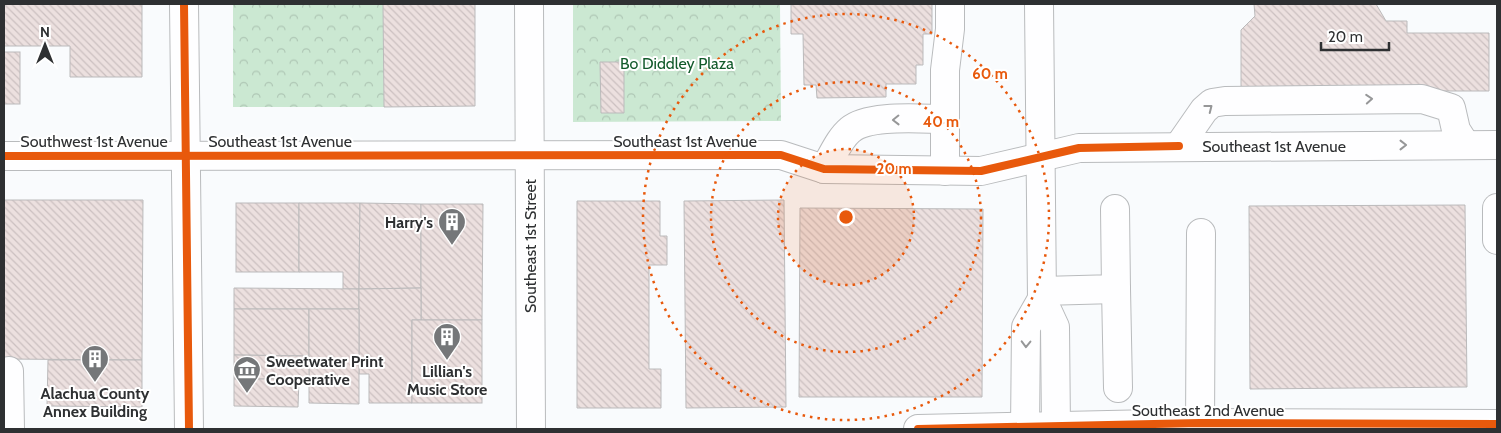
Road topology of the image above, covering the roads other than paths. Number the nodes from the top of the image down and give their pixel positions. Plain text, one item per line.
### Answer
1 (184, 4) edge
2 (529, 4) edge
3 (950, 4) edge
4 (1039, 4) edge
5 (945, 119) junction
6 (1466, 144) junction
7 (1497, 145) edge
8 (1179, 146) junction
9 (185, 155) junction
10 (530, 155) junction
11 (4, 156) edge
12 (1041, 158) junction
13 (824, 169) junction
14 (945, 170) junction
15 (1496, 208) edge
16 (1115, 209) dead end
17 (1201, 233) dead end
18 (1497, 240) edge
19 (1116, 289) junction
20 (1042, 295) junction
21 (9, 371) dead end
22 (1118, 388) dead end
23 (1497, 424) edge
24 (1200, 426) edge
25 (1056, 427) edge
26 (1302, 427) edge
27 (1025, 428) edge
28 (10, 429) edge
29 (189, 429) edge
30 (531, 429) edge
31 (918, 429) edge

1 - 9 street
2 - 10 street, Southeast 1st Street
3 - 5 street
4 - 12 street
5 -> 13 street
5 - 14 street
6 - 7 street, Southeast 1st Avenue
8 -> 6 street, Southeast 1st Avenue
8 -> 6 street
8 - 12 street, Southeast 1st Avenue
9 - 10 street, Southeast 1st Avenue
9 - 11 street, Southwest 1st Avenue
9 - 29 street
10 - 13 street, Southeast 1st Avenue
10 - 30 street, Southeast 1st Street
12 - 14 street, Southeast 1st Avenue
12 - 20 street
13 - 14 street, Southeast 1st Avenue
15 - 18 street
16 - 19 street
17 - 24 street
19 - 20 street
19 - 22 street
20 - 25 street
20 -> 27 street
21 - 28 street
23 - 26 street, Southeast 2nd Avenue
24 - 25 street, Southeast 2nd Avenue
24 - 26 street, Southeast 2nd Avenue
25 - 27 street, Southeast 2nd Avenue
27 - 31 street, Southeast 2nd Avenue

